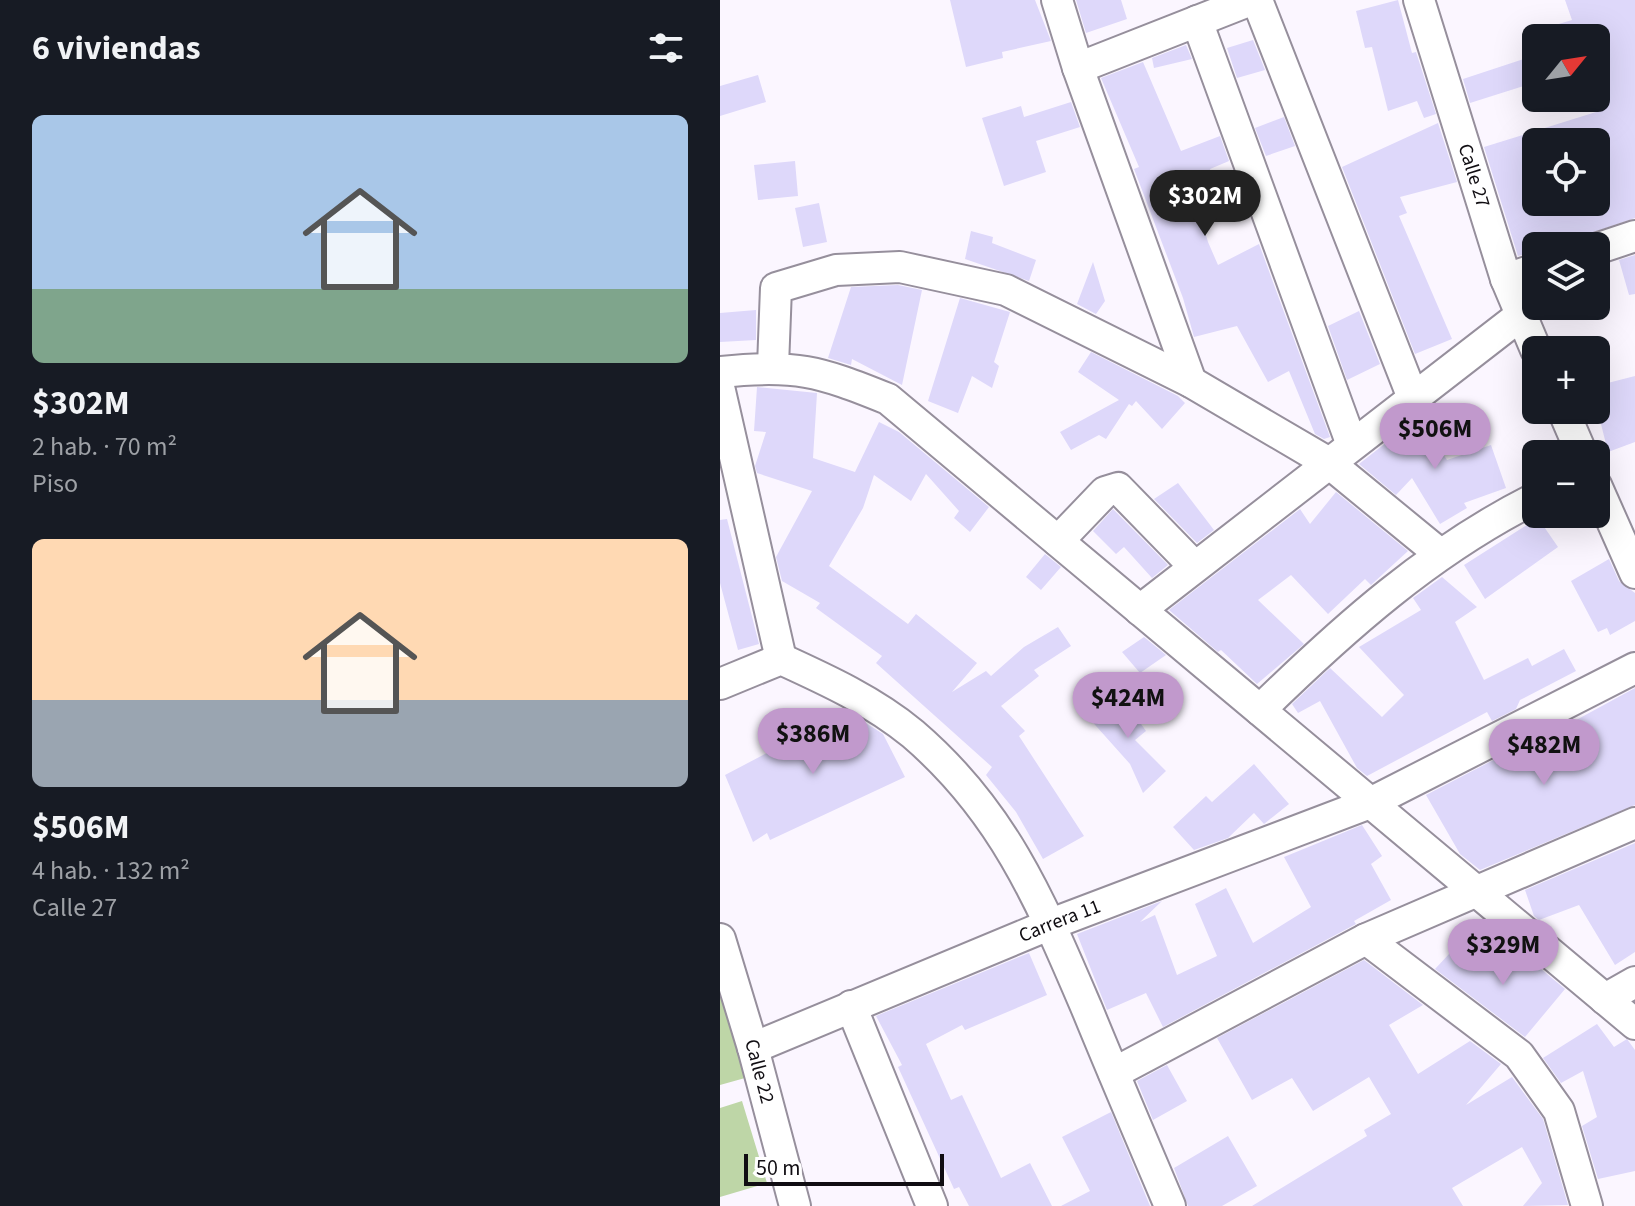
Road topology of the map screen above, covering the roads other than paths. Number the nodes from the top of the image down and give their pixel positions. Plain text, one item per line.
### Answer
1 (1057, 0) edge
2 (1251, 0) edge
3 (1257, 0) edge
4 (1419, 0) edge
5 (1197, 21) junction
6 (1078, 68) junction
7 (1635, 236) edge
8 (1610, 244) edge
9 (1522, 274) edge
10 (1506, 279) junction
11 (1521, 315) junction
12 (1530, 336) edge
13 (773, 366) junction
14 (720, 372) edge
15 (1191, 382) junction
16 (720, 391) edge
17 (1413, 398) junction
18 (1340, 454) junction
19 (1522, 506) edge
20 (1623, 513) edge
21 (1058, 541) junction
22 (1440, 554) junction
23 (1194, 566) junction
24 (1635, 573) edge
25 (1140, 610) junction
26 (781, 659) junction
27 (1635, 668) edge
28 (720, 684) edge
29 (1260, 710) junction
30 (1370, 803) junction
31 (1635, 823) edge
32 (1474, 890) junction
33 (1051, 924) junction
34 (720, 939) edge
35 (1366, 939) junction
36 (1635, 982) edge
37 (1605, 999) junction
38 (851, 1006) junction
39 (1635, 1024) edge
40 (753, 1048) junction
41 (1114, 1073) junction
42 (789, 1204) edge
43 (932, 1206) edge
44 (1170, 1206) edge
45 (1587, 1206) edge

1 - 6 street
2 - 5 street
3 - 17 street
4 - 10 street, Calle 27
5 - 6 street
5 - 18 street
6 - 15 street
7 - 8 street
9 - 10 street
10 - 11 street, Calle 27
11 - 12 street, Calle 27
11 - 17 street
13 - 14 street
13 - 15 street
13 - 21 street
15 - 18 street
16 - 26 street
17 - 18 street
18 - 22 street
18 - 23 street
19 - 22 street
20 - 24 street
21 - 23 street
21 - 25 street
22 - 29 street
23 - 25 street
25 - 29 street
26 - 28 street
26 - 33 street
27 - 30 street, Carrera 11
29 - 30 street
30 - 32 street
30 - 33 street, Carrera 11
31 - 32 street
32 - 35 street
32 - 37 street
33 - 38 street, Carrera 11
33 - 41 street
34 - 40 street, Calle 22
35 - 41 street
35 - 45 street
36 - 37 street
37 - 39 street
38 - 40 street, Carrera 11
38 - 43 street
40 - 42 street, Calle 22
41 - 44 street

